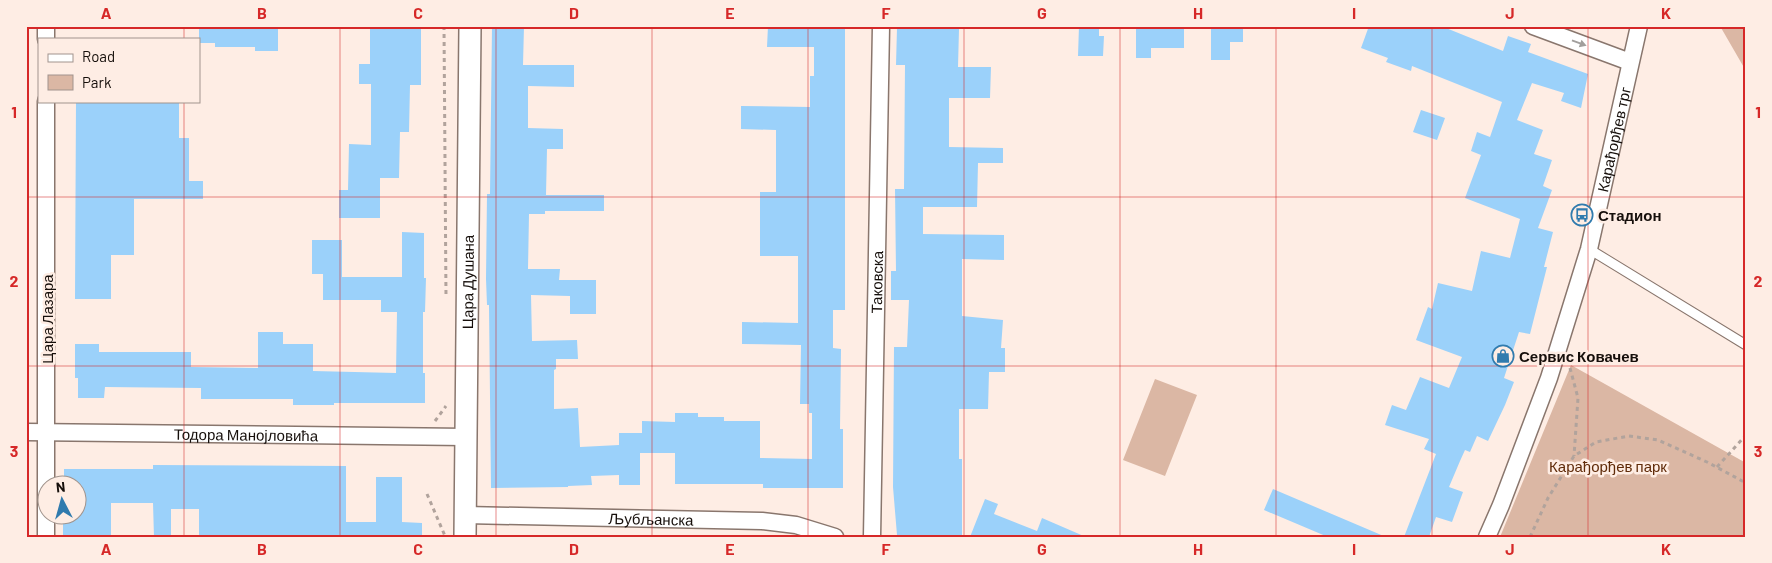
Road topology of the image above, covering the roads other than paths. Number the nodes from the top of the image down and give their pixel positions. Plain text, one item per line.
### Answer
1 (470, 26) edge
2 (881, 26) edge
3 (1533, 26) edge
4 (1639, 26) edge
5 (1630, 62) junction
6 (46, 102) edge
7 (1589, 249) junction
8 (1746, 345) edge
9 (26, 432) edge
10 (47, 432) junction
11 (466, 437) junction
12 (465, 515) junction
13 (46, 537) edge
14 (465, 537) edge
15 (835, 537) edge
16 (872, 537) edge
17 (1487, 537) edge

1 - 11 street, Цара Душана
2 - 16 street, Таковска
3 -> 5 street
4 - 5 street, Карађорђев трг
5 - 7 street, Карађорђев трг
6 - 10 street, Цара Лазара
7 - 8 lane
7 - 17 street, Карађорђев трг
9 - 10 street, Тодора Манојловића
10 - 11 street, Тодора Манојловића
10 - 13 street, Цара Лазара
11 - 12 street, Цара Душана
12 - 14 street, Цара Душана
12 - 15 street, Љубљанска

